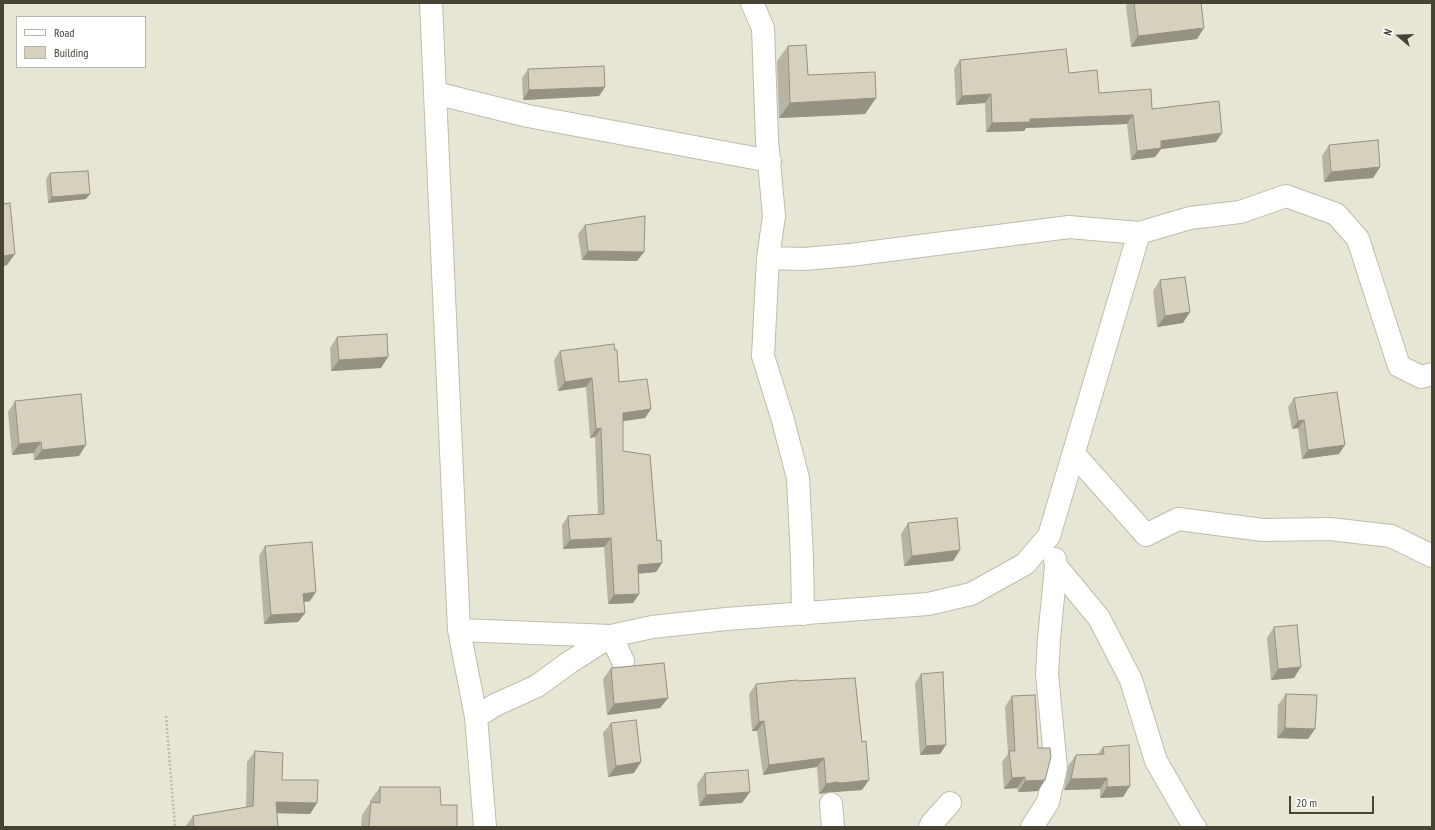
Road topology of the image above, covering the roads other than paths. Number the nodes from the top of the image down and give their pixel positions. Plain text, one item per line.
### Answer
1 (431, 3) edge
2 (752, 3) edge
3 (435, 93) junction
4 (770, 161) junction
5 (1139, 233) junction
6 (768, 258) junction
7 (1432, 374) edge
8 (1074, 454) junction
9 (1049, 536) junction
10 (1432, 556) edge
11 (1056, 566) junction
12 (803, 614) junction
13 (459, 630) junction
14 (611, 636) junction
15 (623, 661) dead end
16 (476, 717) junction
17 (950, 803) dead end
18 (831, 804) dead end
19 (485, 827) edge
20 (833, 827) edge
21 (930, 827) edge
22 (1032, 827) edge
23 (1195, 827) edge

1 - 3 street
2 - 4 street
3 - 4 street
3 - 13 street
4 - 6 street
5 - 6 street
5 - 7 street
5 - 8 street
6 - 12 street
8 - 9 street
8 - 10 street
9 - 11 street
9 - 12 street
11 - 22 street
11 - 23 street
12 - 14 street
13 - 14 street
13 - 16 street
14 - 15 street
14 - 16 street
16 - 19 street
17 - 21 street
18 - 20 street

